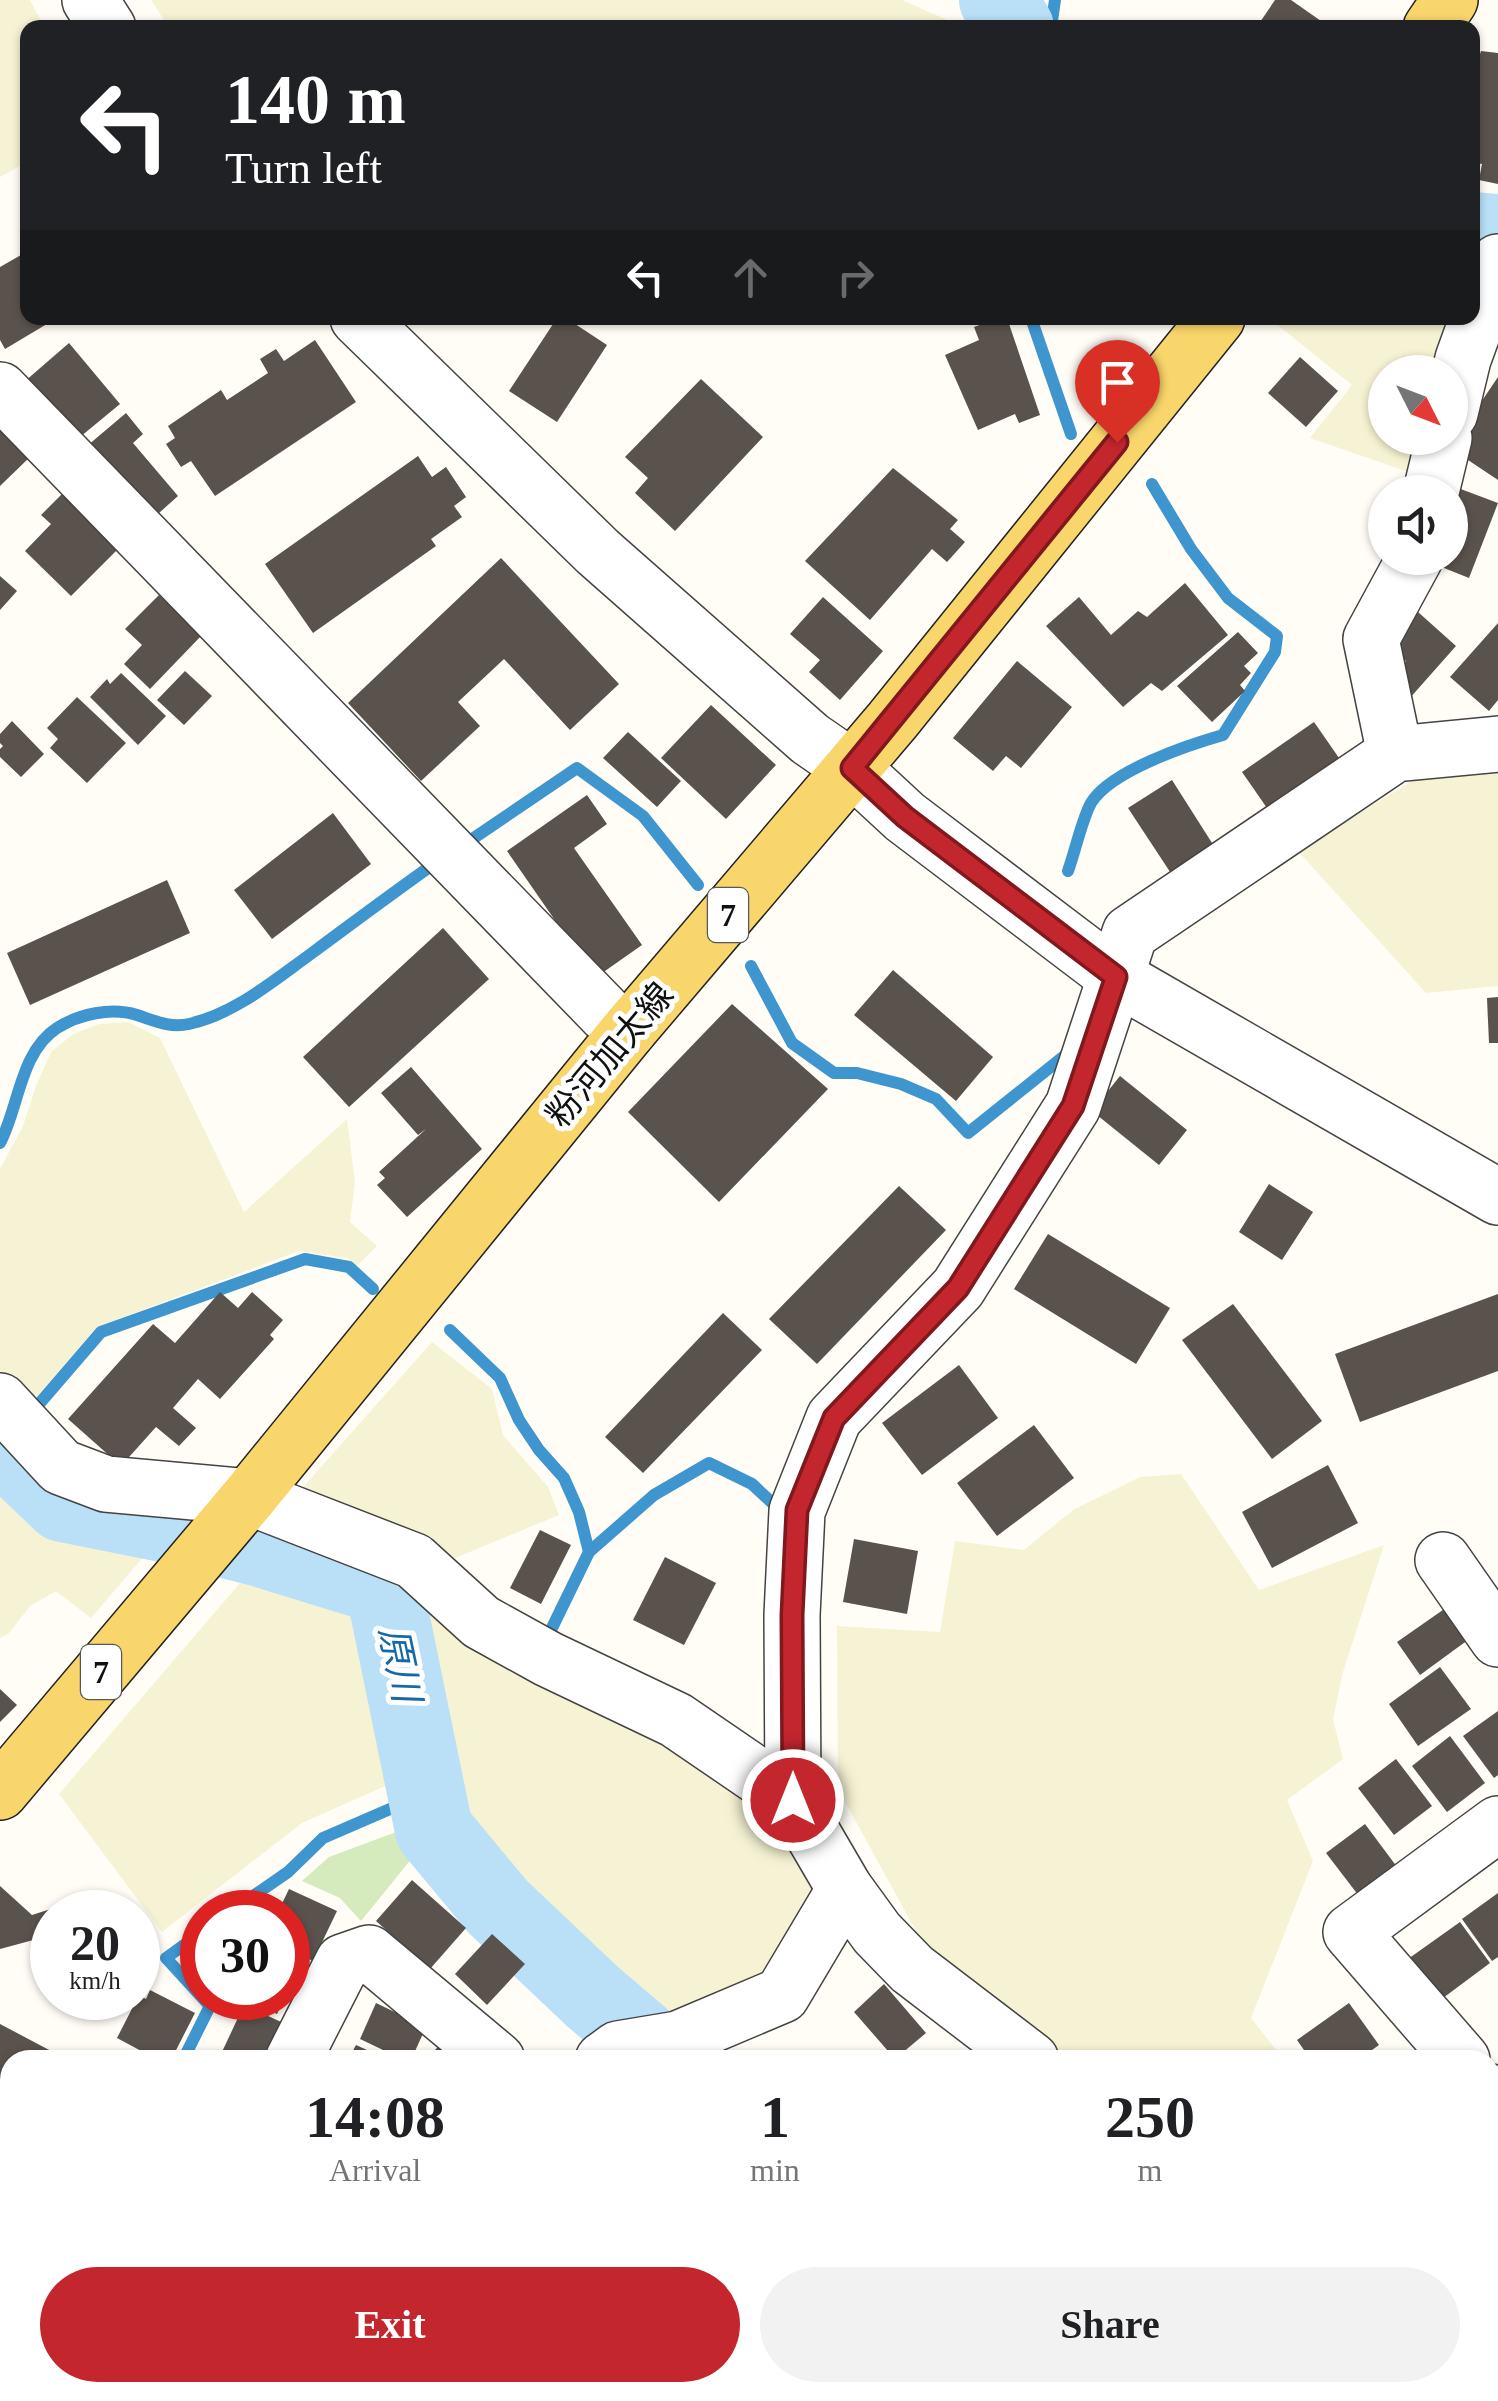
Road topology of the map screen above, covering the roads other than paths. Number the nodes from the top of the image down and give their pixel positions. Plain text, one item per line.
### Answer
1 (1498, 262) edge
2 (1480, 312) edge
3 (365, 325) edge
4 (1211, 325) edge
5 (1475, 325) edge
6 (1464, 355) edge
7 (0, 390) edge
8 (1405, 575) edge
9 (1498, 744) edge
10 (1395, 754) junction
11 (852, 768) junction
12 (1116, 977) junction
13 (628, 1030) junction
14 (1498, 1197) edge
15 (0, 1401) edge
16 (243, 1504) junction
17 (1443, 1560) dead end
18 (1498, 1640) edge
19 (0, 1792) edge
20 (793, 1800) junction
21 (1498, 1824) edge
22 (845, 1889) junction
23 (298, 2050) edge
24 (485, 2050) edge
25 (628, 2050) edge
26 (1018, 2050) edge
27 (1454, 2050) edge

1 - 2 street
3 - 11 street
4 - 11 main road, 粉河加太線 / 7
5 - 6 street
7 - 13 street
8 - 10 street
9 - 10 street
10 - 12 street
11 - 12 street
11 - 13 main road, 粉河加太線 / 7
12 - 14 street
12 - 20 street
13 - 16 main road, 粉河加太線 / 7
15 - 16 street
16 - 19 main road, 粉河加太線 / 7
16 - 20 street
17 - 18 street
20 - 22 street
21 - 27 street
22 - 25 street
22 - 26 street
23 - 24 street

